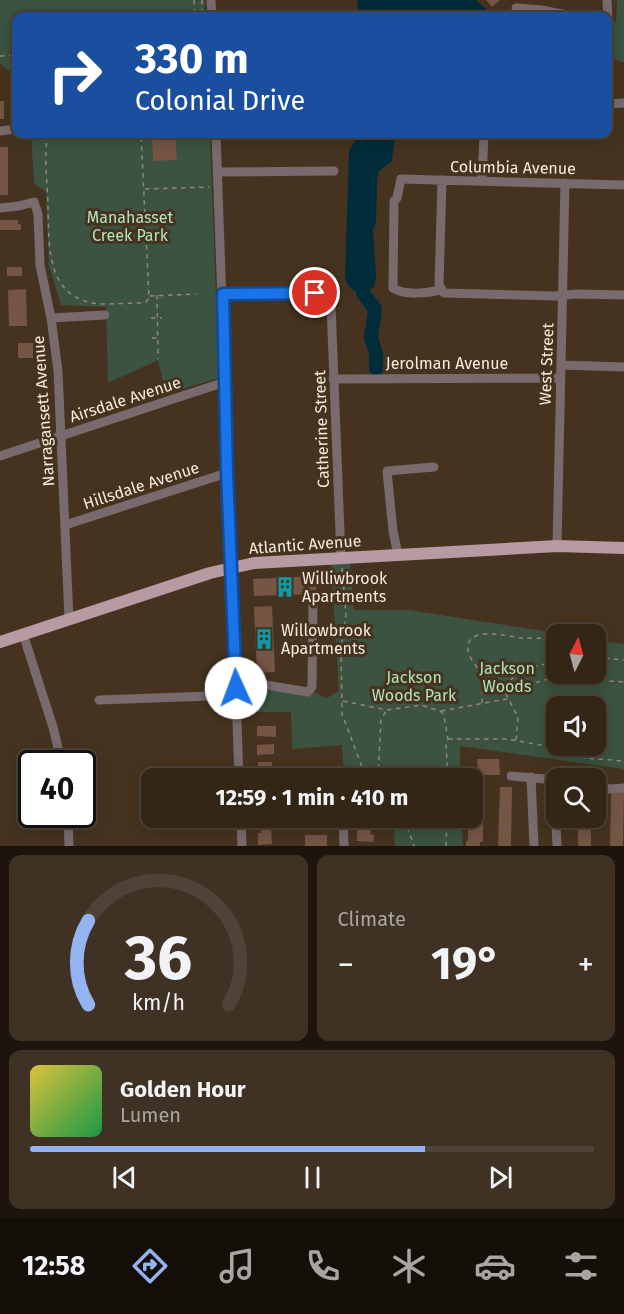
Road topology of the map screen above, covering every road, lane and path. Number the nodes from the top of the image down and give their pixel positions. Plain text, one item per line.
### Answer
1 (516, 8) dead end
2 (552, 12) edge
3 (48, 138) edge
4 (141, 138) edge
5 (216, 138) edge
6 (484, 138) edge
7 (334, 171) dead end
8 (218, 172) junction
9 (442, 180) junction
10 (482, 181) junction
11 (565, 183) junction
12 (624, 185) edge
13 (209, 187) dead end
14 (144, 189) junction
15 (0, 208) edge
16 (441, 290) junction
17 (196, 294) dead end
18 (223, 294) junction
19 (157, 295) junction
20 (563, 295) junction
21 (624, 295) edge
22 (149, 296) junction
23 (105, 315) dead end
24 (51, 318) junction
25 (151, 318) dead end
26 (158, 318) junction
27 (162, 318) dead end
28 (152, 338) dead end
29 (159, 338) junction
30 (159, 352) junction
31 (164, 352) dead end
32 (158, 359) dead end
33 (561, 365) junction
34 (624, 367) edge
35 (561, 378) junction
36 (333, 379) junction
37 (225, 382) junction
38 (61, 436) junction
39 (0, 456) edge
40 (434, 467) dead end
41 (227, 473) junction
42 (64, 525) junction
43 (557, 546) junction
44 (624, 548) edge
45 (398, 555) junction
46 (341, 558) junction
47 (231, 568) junction
48 (313, 600) dead end
49 (69, 619) junction
50 (23, 634) junction
51 (546, 639) edge
52 (0, 642) edge
53 (606, 658) edge
54 (624, 660) edge
55 (546, 664) edge
56 (236, 680) junction
57 (546, 680) edge
58 (606, 681) edge
59 (624, 682) edge
60 (508, 685) junction
61 (237, 695) junction
62 (507, 699) junction
63 (99, 700) dead end
64 (342, 701) junction
65 (482, 703) junction
66 (387, 710) junction
67 (440, 711) junction
68 (448, 739) junction
69 (516, 741) junction
70 (59, 750) edge
71 (624, 761) edge
72 (239, 768) edge
73 (363, 768) edge
74 (378, 768) edge
75 (447, 768) edge
76 (511, 776) dead end
77 (531, 777) junction
78 (546, 779) edge
79 (606, 788) edge
80 (624, 789) edge
81 (68, 828) edge
82 (241, 828) edge
83 (343, 828) edge
84 (408, 828) edge
85 (447, 828) edge
86 (556, 828) edge
87 (69, 846) edge
88 (242, 846) edge
89 (344, 846) edge
90 (414, 846) edge
91 (446, 846) edge
92 (534, 846) edge
93 (557, 846) edge

1 - 2 street
3 - 22 path
4 - 14 path
5 - 8 street
6 - 10 street
7 - 8 street
8 - 18 street
9 - 10 street, Columbia Avenue
9 - 16 street
9 - 16 street, Columbia Avenue
10 - 11 street, Columbia Avenue
11 - 12 street, Columbia Avenue
11 - 20 street, West Street
13 - 14 path
14 - 22 path
15 - 24 street, Narragansett Avenue
16 - 20 street
17 - 19 path
18 - 36 street, Catherine Street
18 - 37 street
19 - 22 path
19 - 26 path
20 - 21 street
20 - 33 street, West Street
23 - 24 street
24 - 38 street, Narragansett Avenue
25 - 26 path
26 - 27 path
26 - 29 path
28 - 29 path
29 - 30 path
30 - 31 path
30 - 32 path
33 - 34 street
33 - 35 street, West Street
35 - 36 street, Jerolman Avenue
35 - 43 street, West Street
36 - 46 street, Catherine Street
37 - 38 street, Airsdale Avenue
37 - 41 street
38 - 39 street, Airsdale Avenue
38 - 42 street, Narragansett Avenue
40 - 45 street
41 - 42 street, Hillsdale Avenue
41 - 47 street
42 - 49 street, Narragansett Avenue
43 - 44 main road, Atlantic Avenue
43 - 45 main road, Atlantic Avenue
45 - 46 main road, Atlantic Avenue
46 - 47 main road, Atlantic Avenue
46 - 64 path
47 - 49 main road, Atlantic Avenue
47 - 56 street
48 - 56 street
49 - 50 main road, Atlantic Avenue
50 - 52 main road, Atlantic Avenue
50 - 70 street
51 - 65 path
53 - 54 path
55 - 60 path
56 - 61 street
57 - 60 path
58 - 59 path
60 - 62 path
61 - 63 street
61 - 72 street
62 - 65 path
62 - 69 path
64 - 66 path
64 - 73 path
65 - 67 path
66 - 67 path
66 - 74 path
67 - 68 path
68 - 69 path
68 - 75 path
69 - 71 path
76 - 77 street
77 - 78 street
77 - 92 street
79 - 80 street
81 - 87 street
82 - 88 street
83 - 89 street
84 - 90 path
85 - 91 path
86 - 93 street

